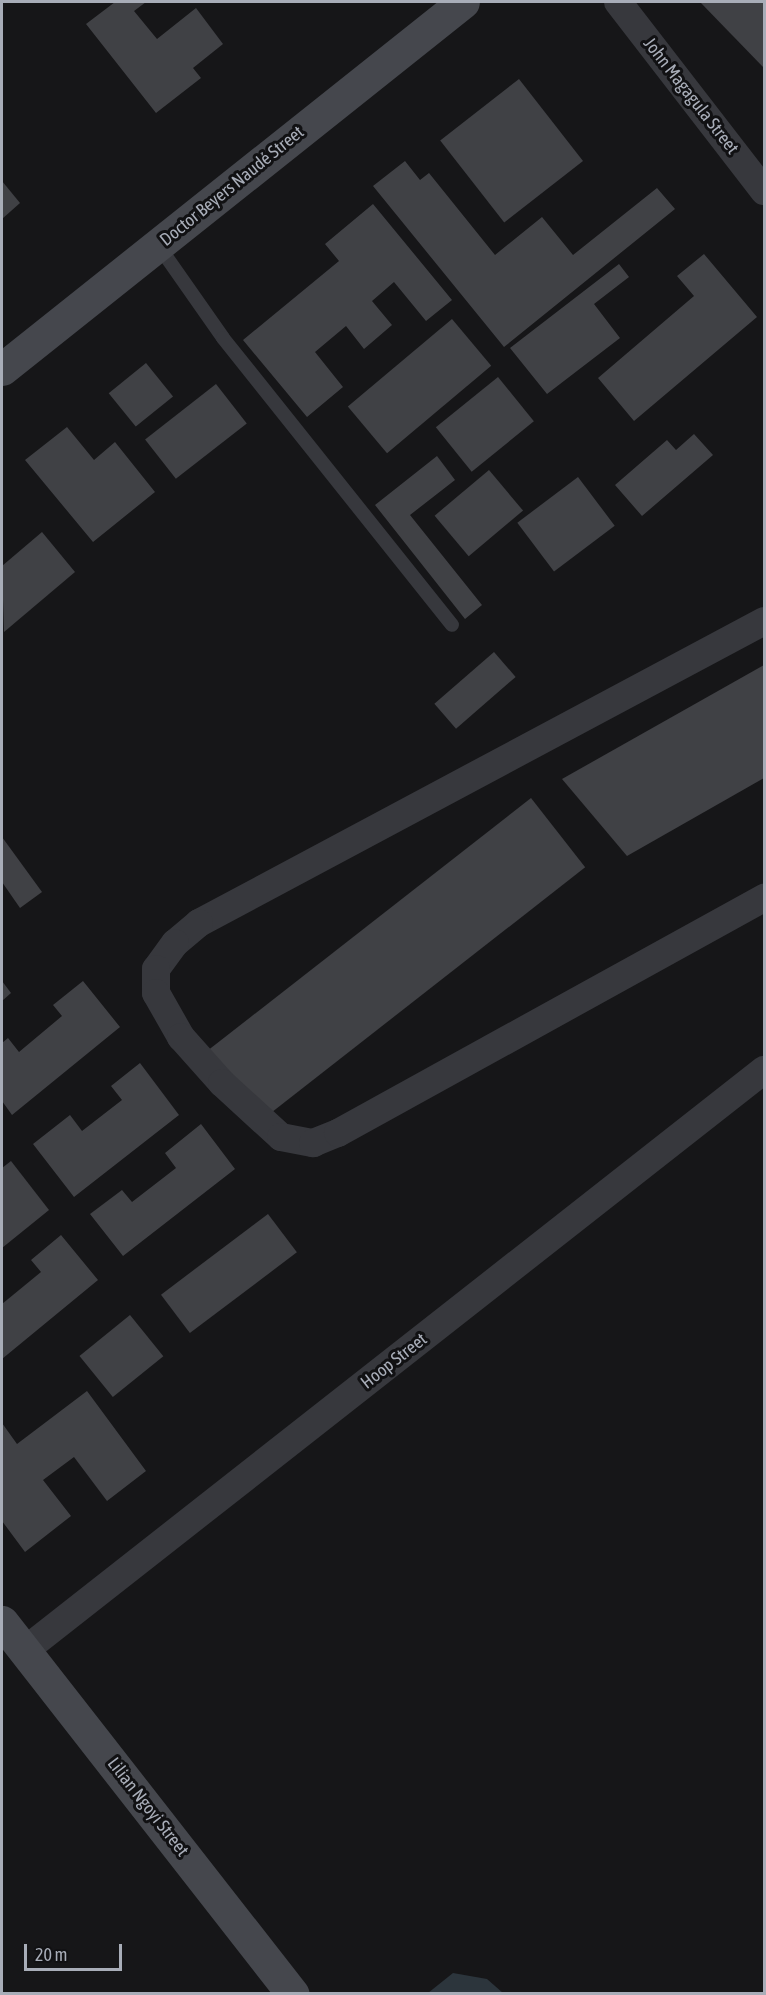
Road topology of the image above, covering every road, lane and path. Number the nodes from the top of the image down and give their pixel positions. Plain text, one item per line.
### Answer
1 (463, 2) edge
2 (618, 2) edge
3 (765, 191) edge
4 (158, 245) junction
5 (2, 369) edge
6 (765, 621) edge
7 (452, 625) dead end
8 (765, 898) edge
9 (765, 1070) edge
10 (2, 1622) edge
11 (24, 1651) junction
12 (293, 1994) edge

1 - 4 street, Doctor Beyers Naudé Street
2 - 3 street, John Magagula Street
4 - 5 street, Doctor Beyers Naudé Street
4 - 7 lane
6 - 8 street
9 - 11 street, Hoop Street
10 - 11 street, Lilian Ngoyi Street
11 - 12 street, Lilian Ngoyi Street

